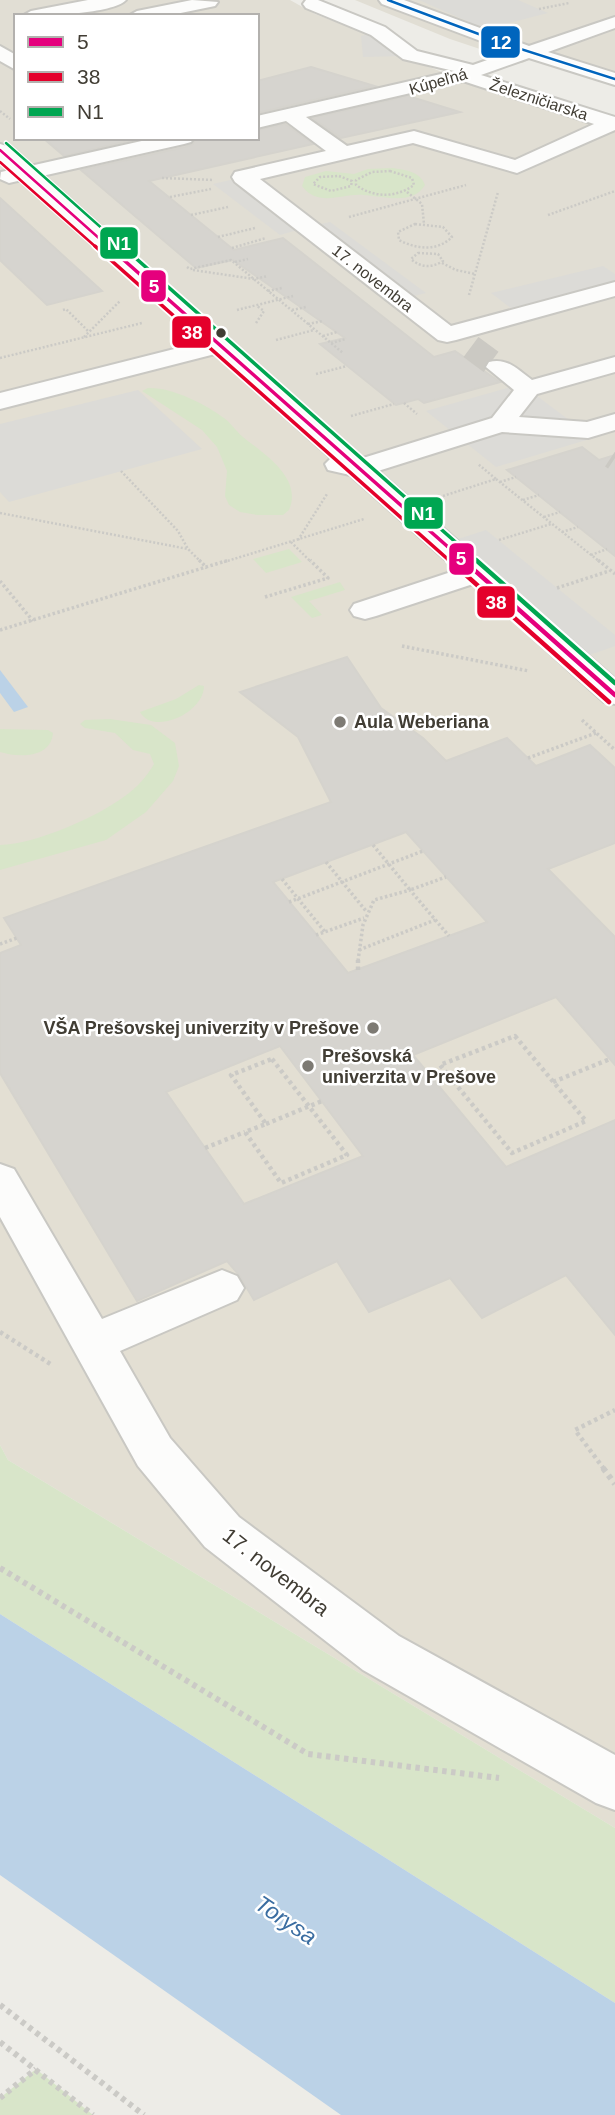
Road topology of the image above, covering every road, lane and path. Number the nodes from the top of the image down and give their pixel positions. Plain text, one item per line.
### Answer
1 (117, 0) edge
2 (206, 0) edge
3 (388, 0) edge
4 (573, 2) dead end
5 (62, 4) edge
6 (312, 4) dead end
7 (539, 9) dead end
8 (36, 14) edge
9 (147, 14) edge
10 (615, 22) edge
11 (529, 52) junction
12 (469, 73) junction
13 (615, 79) edge
14 (290, 115) junction
15 (259, 122) edge
16 (613, 123) edge
17 (175, 140) edge
18 (0, 149) edge
19 (343, 153) junction
20 (510, 171) junction
21 (27, 173) junction
22 (162, 178) dead end
23 (0, 179) edge
24 (249, 181) junction
25 (406, 191) junction
26 (615, 191) edge
27 (419, 197) junction
28 (548, 215) dead end
29 (424, 224) junction
30 (307, 227) junction
31 (448, 229) junction
32 (438, 232) dead end
33 (426, 247) junction
34 (232, 248) dead end
35 (427, 252) junction
36 (248, 259) dead end
37 (183, 263) dead end
38 (234, 263) junction
39 (442, 263) junction
40 (190, 269) junction
41 (475, 274) junction
42 (268, 276) dead end
43 (254, 279) junction
44 (282, 288) dead end
45 (615, 289) edge
46 (268, 291) junction
47 (127, 293) dead end
48 (293, 296) dead end
49 (279, 299) junction
50 (176, 305) junction
51 (257, 305) junction
52 (306, 307) dead end
53 (63, 310) dead end
54 (237, 310) dead end
55 (292, 310) junction
56 (323, 321) dead end
57 (144, 322) dead end
58 (256, 323) dead end
59 (308, 324) junction
60 (315, 330) junction
61 (89, 332) junction
62 (337, 332) dead end
63 (323, 336) junction
64 (84, 337) junction
65 (465, 339) junction
66 (276, 340) dead end
67 (346, 340) dead end
68 (331, 343) junction
69 (220, 345) junction
70 (343, 353) dead end
71 (0, 358) edge
72 (615, 364) edge
73 (347, 366) dead end
74 (498, 367) tunnel mouth
75 (246, 368) junction
76 (316, 374) dead end
77 (528, 389) junction
78 (0, 401) edge
79 (286, 404) junction
80 (615, 422) edge
81 (501, 425) junction
82 (358, 468) junction
83 (121, 471) dead end
84 (516, 477) dead end
85 (329, 490) dead end
86 (539, 495) dead end
87 (523, 500) junction
88 (560, 512) dead end
89 (0, 513) edge
90 (375, 516) dead end
91 (544, 517) junction
92 (552, 524) junction
93 (578, 527) dead end
94 (562, 532) junction
95 (298, 540) junction
96 (499, 540) dead end
97 (291, 542) junction
98 (188, 549) junction
99 (607, 549) dead end
100 (590, 555) junction
101 (207, 568) junction
102 (610, 570) junction
103 (477, 573) junction
104 (615, 574) edge
105 (0, 581) edge
106 (557, 588) dead end
107 (265, 597) dead end
108 (365, 610) dead end
109 (33, 621) junction
110 (0, 631) edge
111 (402, 646) dead end
112 (529, 671) dead end
113 (615, 695) edge
114 (596, 733) dead end
115 (528, 758) dead end
116 (373, 845) dead end
117 (423, 851) dead end
118 (326, 862) dead end
119 (389, 864) junction
120 (446, 877) dead end
121 (282, 879) dead end
122 (342, 881) junction
123 (410, 890) junction
124 (298, 898) junction
125 (289, 902) dead end
126 (366, 911) junction
127 (365, 917) junction
128 (435, 920) junction
129 (324, 932) junction
130 (316, 935) dead end
131 (449, 936) dead end
132 (17, 939) dead end
133 (0, 944) edge
134 (359, 950) junction
135 (358, 970) dead end
136 (610, 1059) dead end
137 (553, 1082) junction
138 (322, 1101) dead end
139 (309, 1106) junction
140 (266, 1124) junction
141 (245, 1132) junction
142 (205, 1148) dead end
143 (0, 1181) edge
144 (222, 1287) dead end
145 (92, 1343) junction
146 (615, 1410) edge
147 (615, 1484) edge
148 (0, 1568) edge
149 (508, 1780) dead end
150 (615, 1784) edge
151 (0, 2004) edge
152 (0, 2042) edge
153 (36, 2069) junction
154 (0, 2098) edge
155 (93, 2115) edge
156 (144, 2115) edge

1 - 5 street
2 - 9 street
3 - 11 street
4 - 7 path
5 - 8 street
6 - 12 street, Železničiarska
10 - 11 street, Kúpeľná
11 - 12 street, Kúpeľná
11 - 13 street
12 - 14 street, Kúpeľná
12 - 16 street, Železničiarska
14 - 15 street, Kúpeľná
14 - 19 street
16 - 20 street
17 - 21 street
18 - 21 street
19 - 20 street
19 - 24 street
20 - 27 path
20 - 41 path
21 - 23 street
21 - 50 street
22 - 24 path
24 - 30 street, 17. novembra
25 - 25 path
25 - 27 path
26 - 28 path
27 - 29 path
27 - 30 path
29 - 31 path
29 - 33 path
30 - 34 path
30 - 65 street, 17. novembra
31 - 32 path
31 - 33 path
33 - 35 path
35 - 39 path
35 - 39 path
36 - 38 path
37 - 40 path
38 - 40 path
38 - 43 path
39 - 41 path
40 - 43 path
41 - 65 path
42 - 43 path
43 - 46 path
44 - 46 path
45 - 65 street
46 - 49 path
47 - 61 path
48 - 49 path
49 - 51 path
49 - 55 path
50 - 69 street
50 - 79 street
51 - 54 path
51 - 58 path
52 - 55 path
53 - 61 path
55 - 59 path
56 - 59 path
57 - 64 path
59 - 60 path
60 - 63 path
60 - 66 path
61 - 64 path
62 - 63 path
63 - 68 path
64 - 71 path
67 - 68 path
68 - 70 path
69 - 75 street
69 - 78 street
72 - 77 street
73 - 76 path
74 - 77 street
75 - 79 street
75 - 82 street
77 - 81 street
79 - 82 street
80 - 81 street
81 - 82 street
82 - 103 street
83 - 98 path
84 - 87 path
85 - 95 path
86 - 87 path
87 - 91 path
88 - 91 path
89 - 98 path
90 - 95 path
91 - 92 path
92 - 94 path
92 - 96 path
93 - 94 path
94 - 100 path
95 - 97 path
97 - 101 path
97 - 107 path
98 - 101 path
99 - 100 path
100 - 102 path
101 - 109 path
102 - 104 path
102 - 106 path
103 - 108 street
103 - 113 street
105 - 109 path
109 - 110 path
111 - 112 path
114 - 115 path
116 - 119 path
117 - 119 path
118 - 122 path
119 - 122 path
119 - 123 path
120 - 123 path
121 - 124 path
122 - 124 path
122 - 126 path
123 - 126 path
123 - 128 path
124 - 125 path
124 - 129 path
126 - 127 path
127 - 129 path
127 - 134 path
128 - 131 path
128 - 134 path
129 - 130 path
132 - 133 path
134 - 135 path
136 - 137 path
137 - 137 path
138 - 139 path
139 - 140 path
139 - 140 path
139 - 141 path
140 - 141 path
141 - 142 path
143 - 145 street, 17. novembra
144 - 145 street
145 - 150 street, 17. novembra
146 - 147 path
148 - 149 path
151 - 156 path
152 - 153 path
153 - 154 path
153 - 155 path

